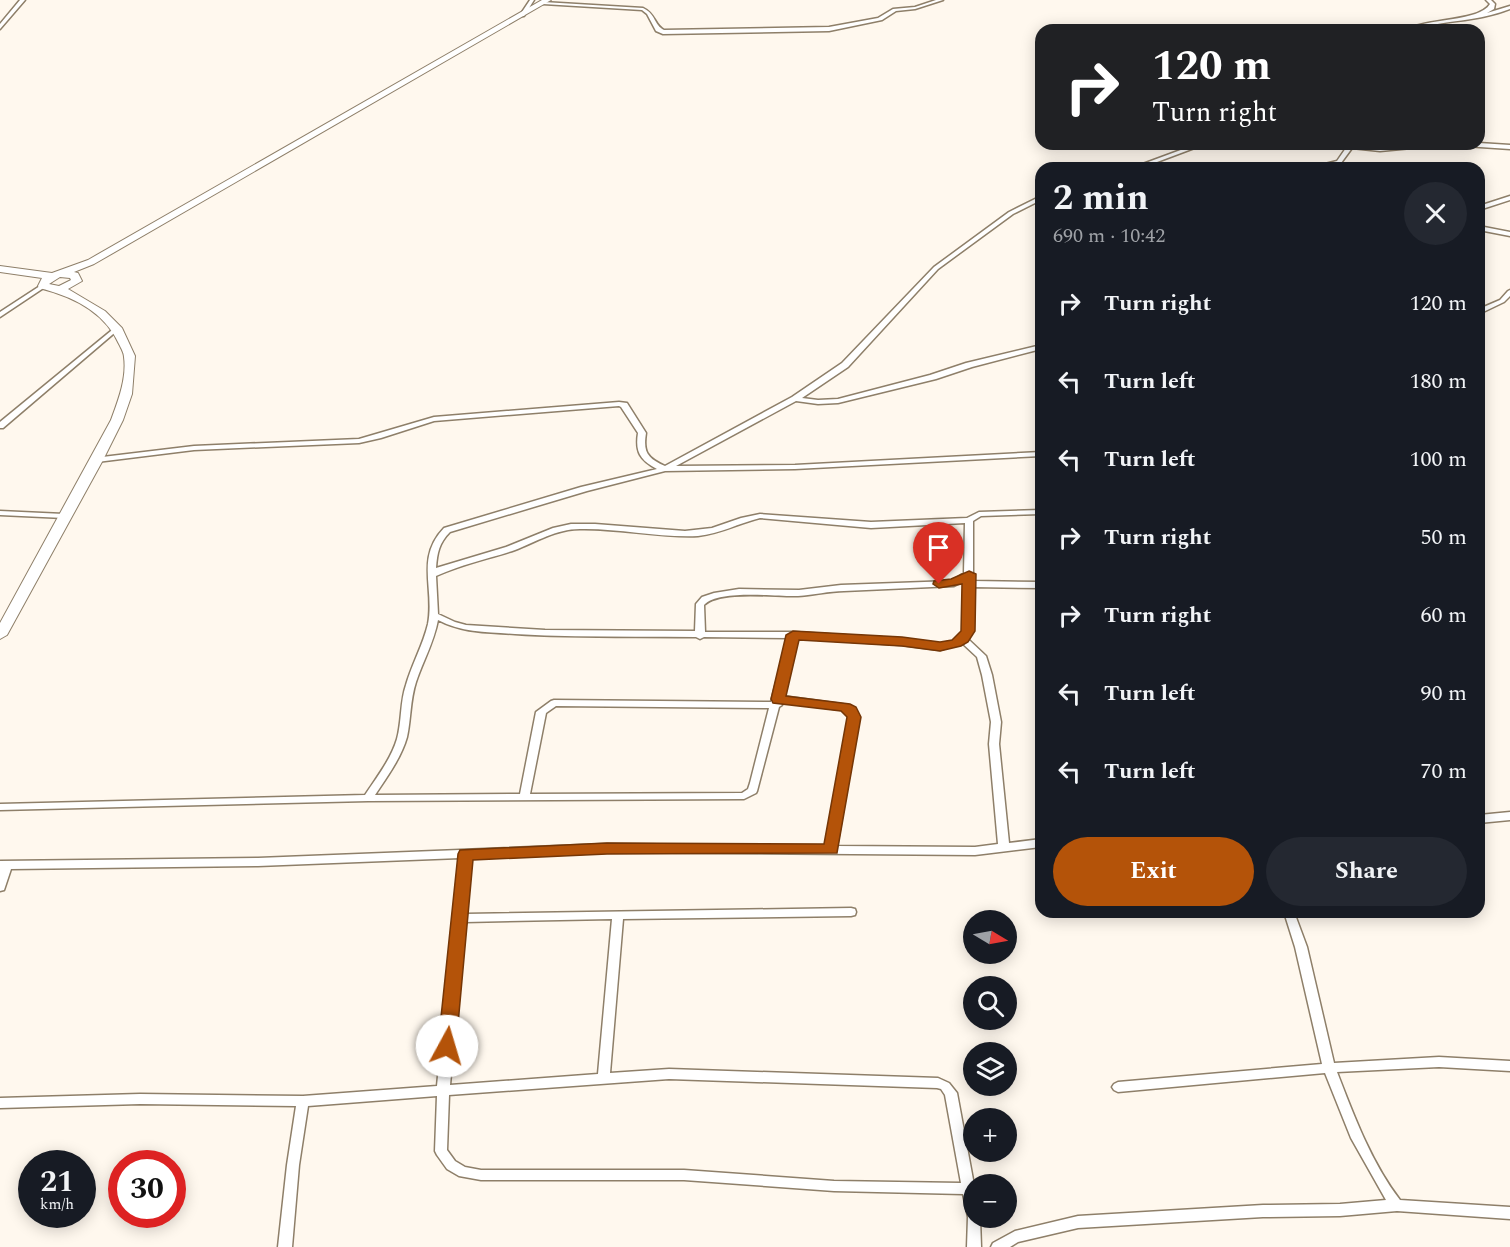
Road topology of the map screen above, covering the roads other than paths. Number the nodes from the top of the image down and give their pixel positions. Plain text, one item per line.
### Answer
1 (23, 0) edge
2 (532, 0) edge
3 (599, 0) edge
4 (941, 0) edge
5 (1488, 0) edge
6 (545, 1) edge
7 (564, 4) junction
8 (1510, 7) edge
9 (522, 15) junction
10 (1477, 17) junction
11 (1425, 24) edge
12 (0, 27) edge
13 (1485, 145) edge
14 (1510, 147) edge
15 (1185, 150) edge
16 (1152, 162) edge
17 (1510, 198) edge
18 (1035, 201) edge
19 (1485, 206) edge
20 (1485, 229) edge
21 (1510, 234) edge
22 (91, 262) junction
23 (0, 269) edge
24 (75, 280) junction
25 (51, 283) junction
26 (1510, 292) edge
27 (80, 298) junction
28 (1485, 309) edge
29 (0, 315) edge
30 (117, 328) junction
31 (1035, 348) edge
32 (795, 399) junction
33 (0, 426) edge
34 (1035, 453) edge
35 (97, 460) junction
36 (665, 469) junction
37 (1035, 512) edge
38 (0, 513) edge
39 (64, 516) junction
40 (969, 520) junction
41 (433, 574) junction
42 (969, 579) junction
43 (1035, 584) edge
44 (434, 615) junction
45 (0, 635) edge
46 (793, 635) junction
47 (700, 636) junction
48 (963, 639) junction
49 (778, 702) junction
50 (524, 797) junction
51 (368, 798) junction
52 (0, 807) edge
53 (1510, 816) edge
54 (1485, 818) edge
55 (1035, 844) edge
56 (1004, 848) junction
57 (831, 849) junction
58 (466, 854) junction
59 (4, 865) edge
60 (0, 887) edge
61 (851, 912) dead end
62 (618, 915) junction
63 (460, 918) junction
64 (1291, 918) edge
65 (1510, 1066) edge
66 (1329, 1068) junction
67 (604, 1077) junction
68 (1118, 1087) dead end
69 (443, 1091) junction
70 (303, 1101) junction
71 (0, 1103) edge
72 (965, 1174) edge
73 (963, 1189) edge
74 (1397, 1205) junction
75 (1510, 1213) edge
76 (974, 1228) edge
77 (285, 1247) edge
78 (974, 1247) edge
79 (998, 1247) edge

1 - 12 street
2 - 9 street
3 - 7 street
4 - 7 street
5 - 10 street
6 - 7 street
6 - 9 main road
8 - 10 street
9 - 22 main road
10 - 11 street
13 - 14 street
15 - 16 street
17 - 19 street
18 - 32 street
20 - 21 street
22 - 24 main road
22 - 25 main road
23 - 25 main road
24 - 25 main road
24 - 27 main road
25 - 27 main road
25 - 29 street
26 - 28 street
27 - 30 main road
30 - 33 street
30 - 35 main road
31 - 32 street
32 - 36 street
34 - 36 street
35 - 36 street
35 - 39 main road
36 - 41 street
37 - 40 street
38 - 39 street
39 - 45 main road
40 - 41 street
40 - 42 street
41 - 44 street
42 - 43 street
42 - 47 street
42 - 48 street
44 - 47 street
44 - 51 street
46 - 47 street
46 - 48 street
46 - 49 street
48 - 56 street
49 - 50 street
49 - 50 street
49 - 57 street
50 - 51 street
51 - 52 street
53 - 54 street
55 - 56 street
56 - 57 street
57 - 58 street
58 - 59 street
58 - 63 street
59 - 60 street
61 - 62 street
62 - 63 street
62 - 67 street
63 - 69 street
64 - 66 street
65 - 66 street
66 - 68 street
66 - 74 street
67 - 69 street
67 - 72 street
69 - 70 street
69 - 73 street
70 - 71 street
70 - 77 street
74 - 75 street
74 - 79 street
76 - 78 street

